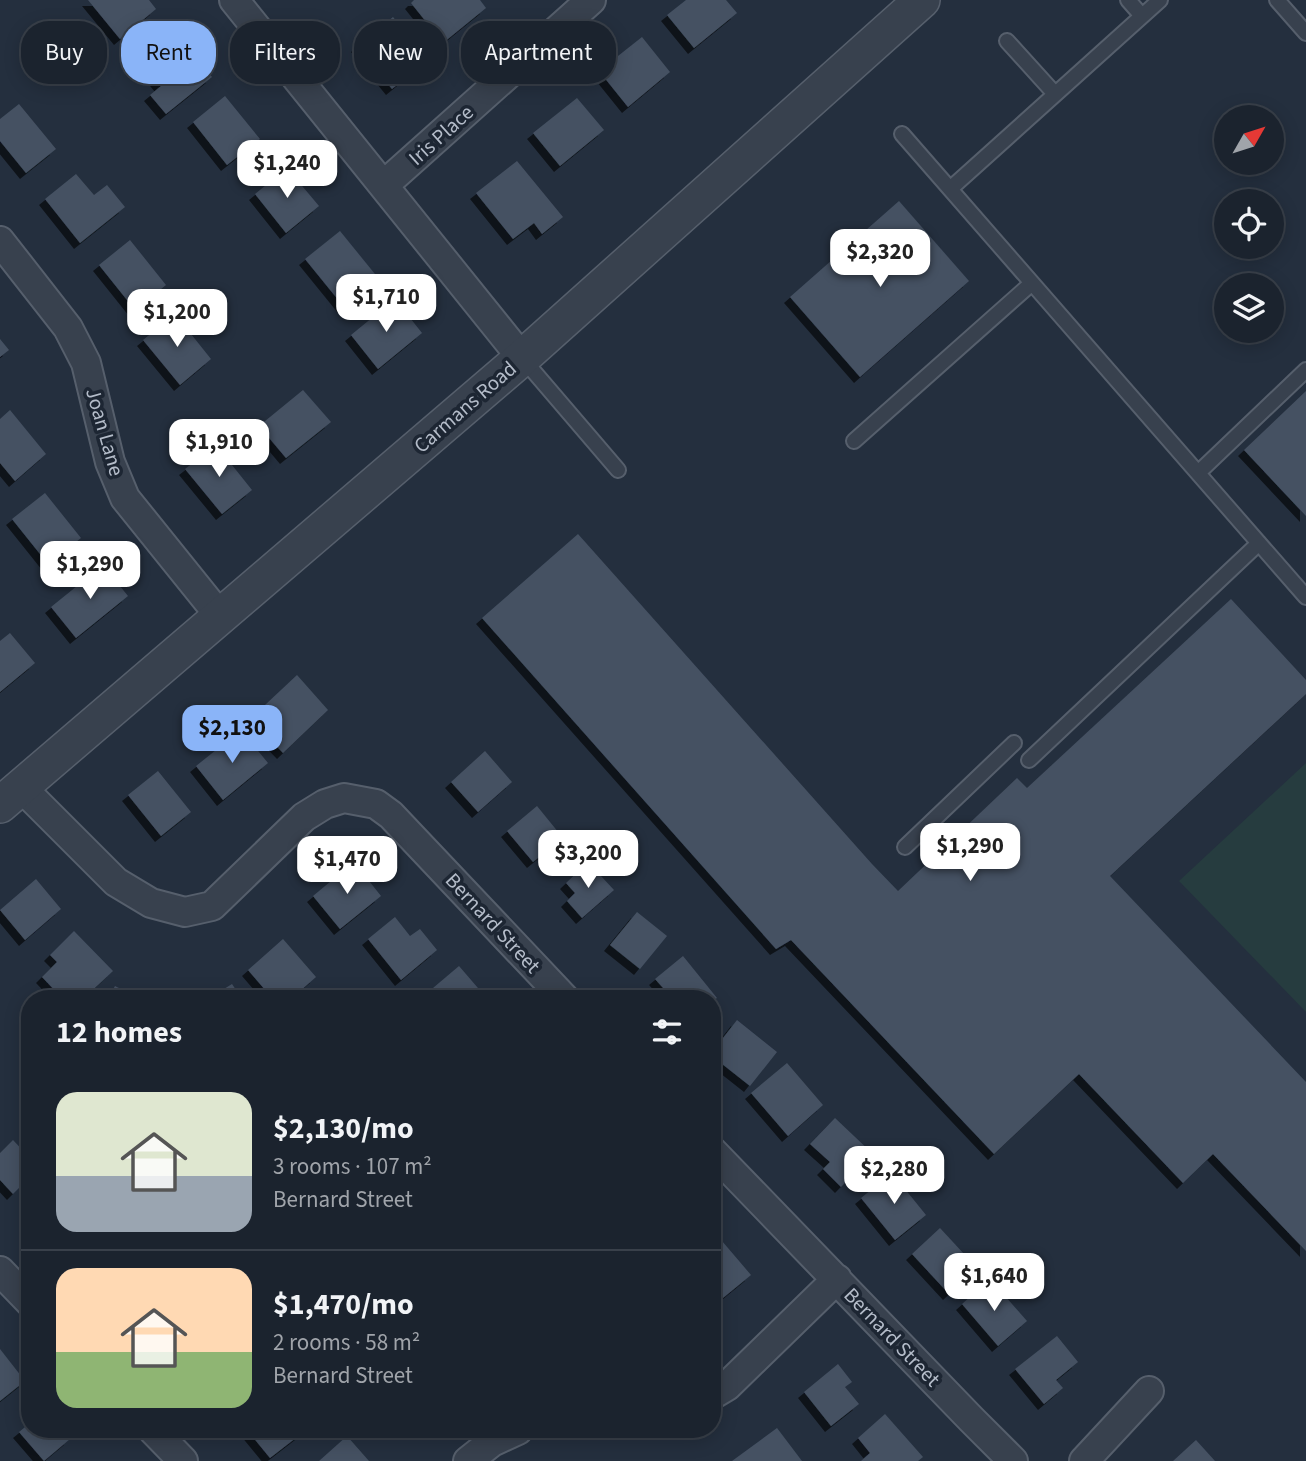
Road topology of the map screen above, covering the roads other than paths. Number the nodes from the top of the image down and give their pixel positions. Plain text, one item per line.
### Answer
1 (234, 0) edge
2 (591, 0) edge
3 (922, 0) edge
4 (1128, 0) edge
5 (1160, 0) edge
6 (1277, 0) edge
7 (1142, 16) junction
8 (1306, 33) edge
9 (1007, 41) dead end
10 (1055, 94) junction
11 (902, 134) dead end
12 (384, 185) junction
13 (950, 189) junction
14 (0, 241) edge
15 (1032, 283) junction
16 (522, 358) junction
17 (1306, 370) edge
18 (854, 441) dead end
19 (618, 470) dead end
20 (1198, 473) junction
21 (1259, 543) junction
22 (1306, 597) edge
23 (220, 616) junction
24 (1014, 743) dead end
25 (1029, 760) dead end
26 (11, 796) edge
27 (905, 847) dead end
28 (556, 990) edge
29 (721, 1160) edge
30 (0, 1271) edge
31 (837, 1279) junction
32 (21, 1293) edge
33 (721, 1390) edge
34 (1149, 1391) dead end
35 (161, 1438) edge
36 (501, 1438) edge
37 (183, 1461) edge
38 (468, 1461) edge
39 (1013, 1461) edge
40 (1084, 1461) edge

1 - 12 street
2 - 12 street, Iris Place
3 - 16 street, Carmans Road
4 - 7 lane
5 - 7 lane
6 - 8 lane
7 - 10 lane
9 - 10 lane
10 - 13 lane
11 - 13 lane
12 - 16 street
13 - 15 lane
14 - 23 street, Joan Lane
15 - 18 lane
15 - 20 lane
16 - 19 lane
16 - 23 street, Carmans Road
17 - 20 lane
20 - 21 lane
21 - 22 lane
21 - 25 lane
23 - 26 street, Carmans Road
24 - 27 lane
26 - 28 street, Bernard Street
29 - 31 street, Bernard Street
30 - 32 street
31 - 33 street
31 - 39 street, Bernard Street
34 - 40 street
35 - 37 street
36 - 38 street

